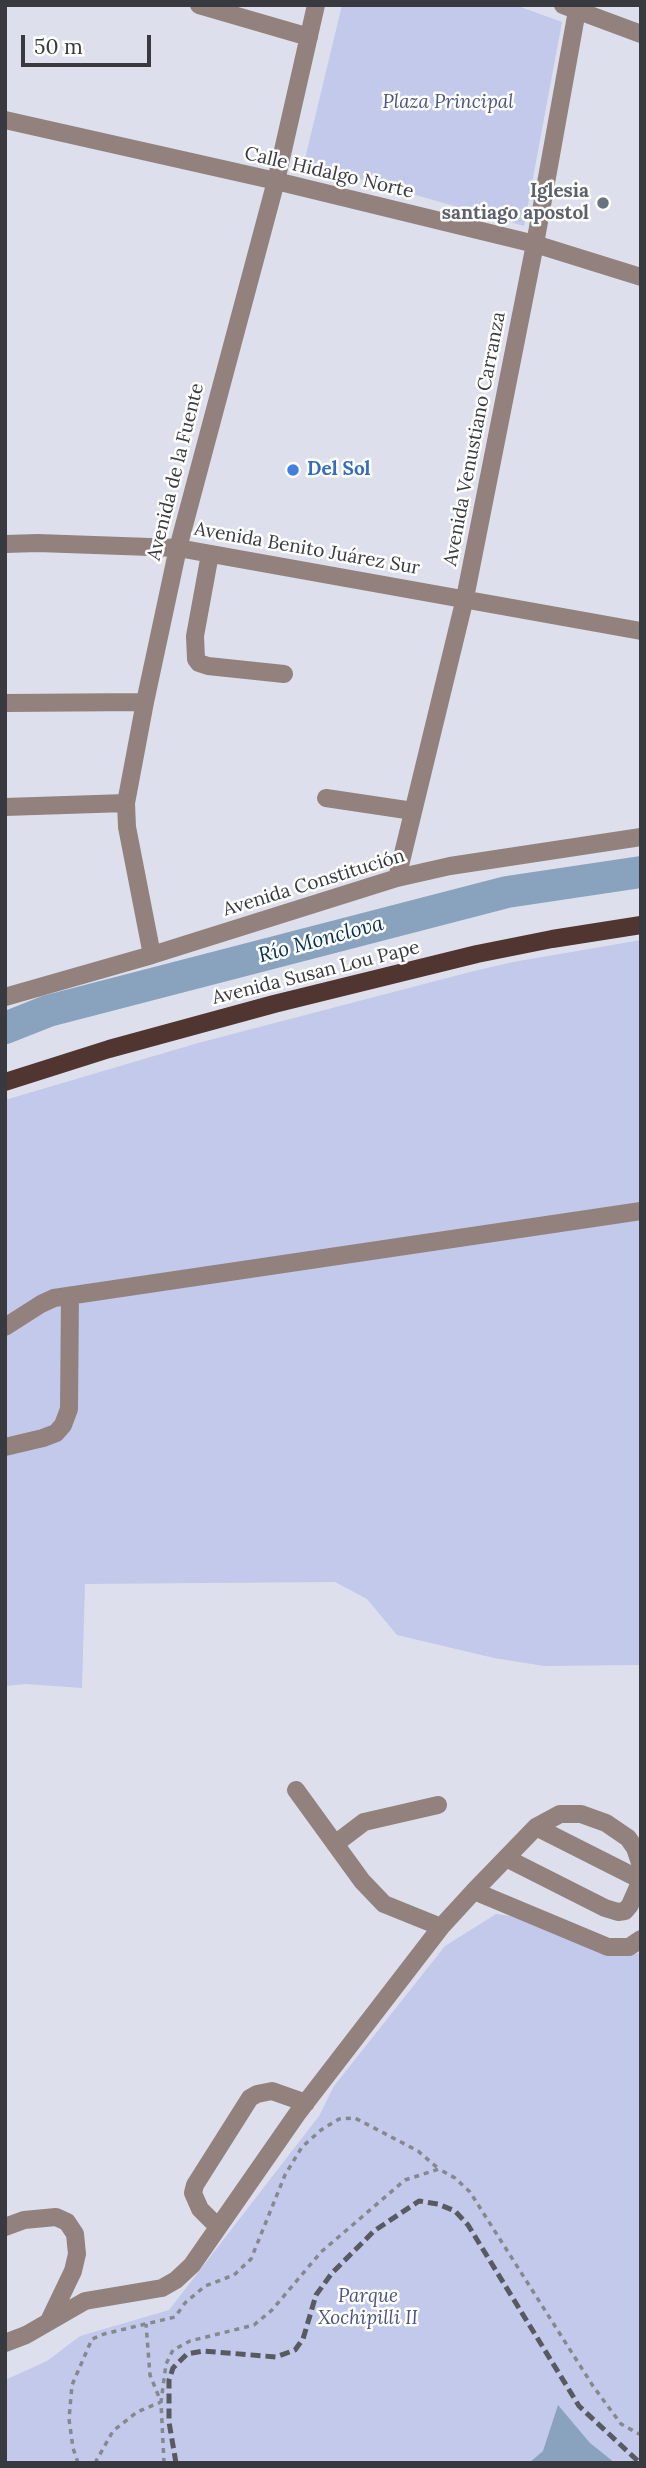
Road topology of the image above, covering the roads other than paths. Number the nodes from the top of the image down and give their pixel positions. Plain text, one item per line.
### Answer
1 (199, 5) edge
2 (316, 5) edge
3 (573, 7) edge
4 (641, 34) edge
5 (309, 37) junction
6 (5, 120) edge
7 (276, 181) junction
8 (535, 244) junction
9 (641, 277) edge
10 (5, 544) edge
11 (178, 548) junction
12 (210, 554) junction
13 (465, 598) junction
14 (641, 631) edge
15 (284, 674) dead end
16 (145, 702) junction
17 (5, 703) edge
18 (326, 798) dead end
19 (126, 803) junction
20 (5, 807) edge
21 (414, 811) junction
22 (641, 837) edge
23 (397, 878) junction
24 (641, 925) edge
25 (152, 955) junction
26 (5, 997) edge
27 (5, 1082) edge
28 (641, 1211) edge
29 (70, 1296) junction
30 (5, 1327) edge
31 (5, 1447) edge
32 (296, 1790) dead end
33 (438, 1805) dead end
34 (536, 1827) junction
35 (335, 1844) junction
36 (506, 1858) junction
37 (641, 1867) edge
38 (641, 1880) edge
39 (474, 1891) junction
40 (441, 1927) junction
41 (641, 1939) edge
42 (306, 2103) junction
43 (5, 2227) edge
44 (218, 2227) junction
45 (48, 2322) junction
46 (5, 2343) edge

1 - 5 street
2 - 5 street, Avenida de la Fuente
3 - 4 street
3 - 8 street, Avenida Venustiano Carranza
5 - 7 street, Avenida de la Fuente
6 - 7 street, Calle Hidalgo Norte
7 - 8 street, Calle Hidalgo Norte
7 - 11 street, Avenida de la Fuente
8 - 9 street, Calle Hidalgo Norte
8 - 13 street, Avenida Venustiano Carranza
10 - 11 street, Avenida Benito Juárez Sur
11 - 12 street, Avenida Benito Juárez Sur
11 - 16 street, Avenida de la Fuente
12 - 13 street, Avenida Benito Juárez Sur
12 - 15 street
13 - 14 street, Avenida Benito Juárez Sur
13 - 21 street, Avenida Venustiano Carranza
16 - 17 street
16 - 19 street, Avenida de la Fuente
18 - 21 street
19 - 20 street
19 - 25 street, Avenida de la Fuente
21 - 23 street, Avenida Venustiano Carranza
22 - 23 street, Avenida Constitución
23 - 25 street, Avenida Constitución
24 - 27 main road, Avenida Susan Lou Pape
25 - 26 street, Avenida Constitución
28 - 29 street
29 - 30 street
29 - 31 street
32 - 35 street
33 - 35 street
34 - 36 street
34 - 37 street
34 - 38 street
35 - 40 street
36 - 38 street
36 - 39 street
37 - 38 street
39 - 40 street
39 - 41 street
40 - 42 street
42 - 44 street
42 - 44 street
43 - 45 street
44 - 45 street
45 - 46 street

